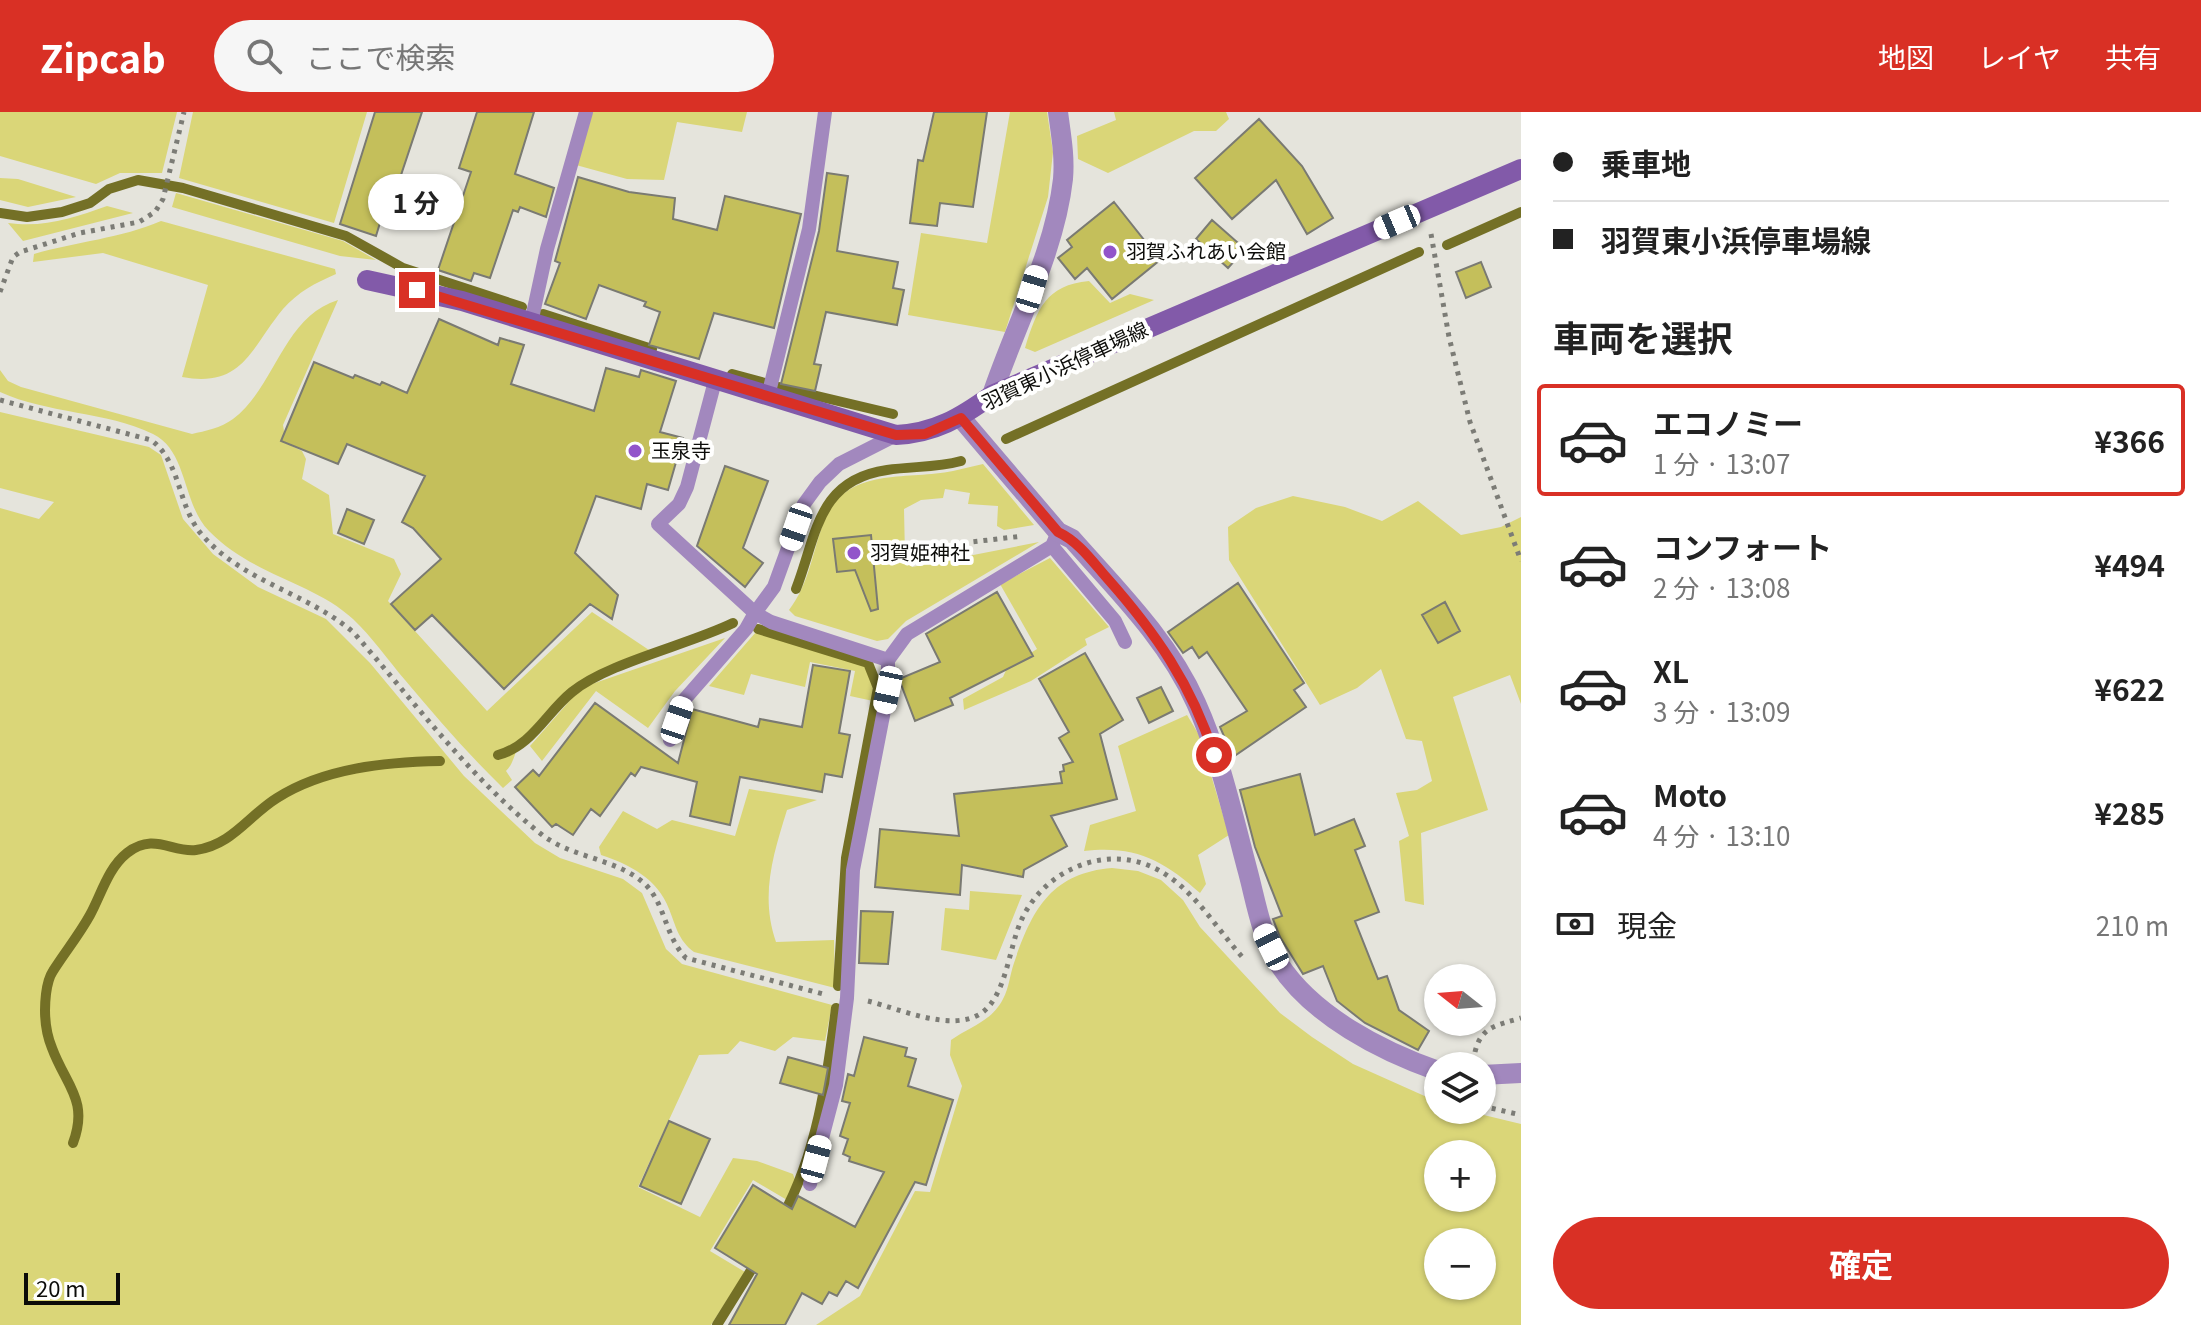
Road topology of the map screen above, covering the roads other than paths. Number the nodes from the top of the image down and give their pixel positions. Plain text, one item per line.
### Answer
1 (586, 112) edge
2 (825, 112) edge
3 (1058, 112) edge
4 (1521, 169) edge
5 (367, 280) dead end
6 (531, 323) junction
7 (715, 381) junction
8 (992, 395) junction
9 (768, 396) junction
10 (961, 418) junction
11 (896, 435) junction
12 (1054, 534) junction
13 (755, 613) junction
14 (1125, 642) dead end
15 (888, 660) junction
16 (670, 740) dead end
17 (1424, 1065) edge
18 (1496, 1071) edge
19 (1521, 1073) edge
20 (810, 1184) dead end

1 - 6 lane
2 - 9 lane
3 - 8 street
4 - 8 main road, 羽賀東小浜停車場線
5 - 6 main road, 羽賀東小浜停車場線
6 - 7 main road, 羽賀東小浜停車場線
7 - 9 main road, 羽賀東小浜停車場線
7 - 13 lane
8 - 10 main road, 羽賀東小浜停車場線
9 - 11 main road, 羽賀東小浜停車場線
10 - 11 main road, 羽賀東小浜停車場線
10 - 12 street
11 - 13 lane
12 - 14 lane
12 - 15 lane
12 - 17 street
13 - 15 lane
13 - 16 lane
15 - 20 lane
18 - 19 street

